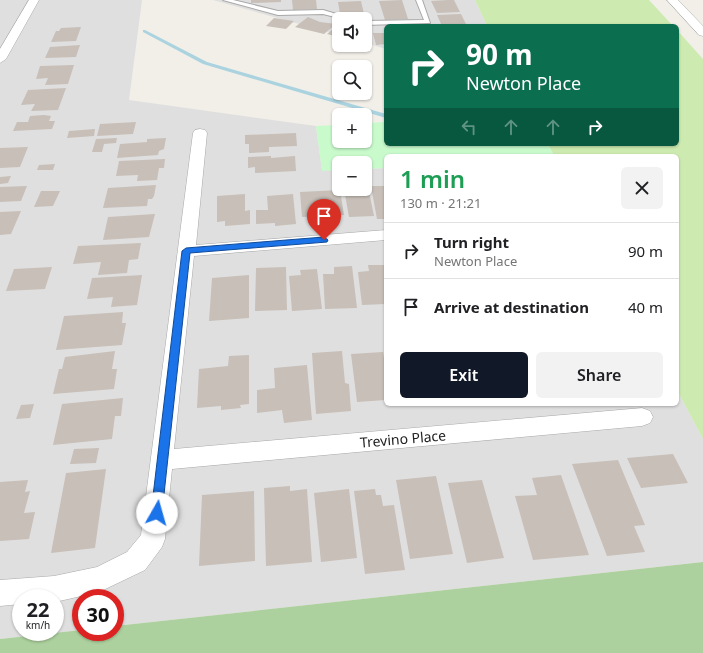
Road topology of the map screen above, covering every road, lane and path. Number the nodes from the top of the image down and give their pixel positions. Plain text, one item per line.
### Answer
1 (34, 0) edge
2 (226, 0) edge
3 (420, 0) edge
4 (672, 0) edge
5 (332, 14) edge
6 (372, 23) edge
7 (703, 33) edge
8 (0, 59) edge
9 (200, 133) dead end
10 (384, 235) edge
11 (186, 251) junction
12 (642, 417) dead end
13 (163, 460) junction
14 (0, 594) edge

1 - 8 street
2 - 5 lane
3 - 6 lane
4 - 7 street
9 - 11 street
10 - 11 street
11 - 13 street
12 - 13 street, Trevino Place
13 - 14 street

